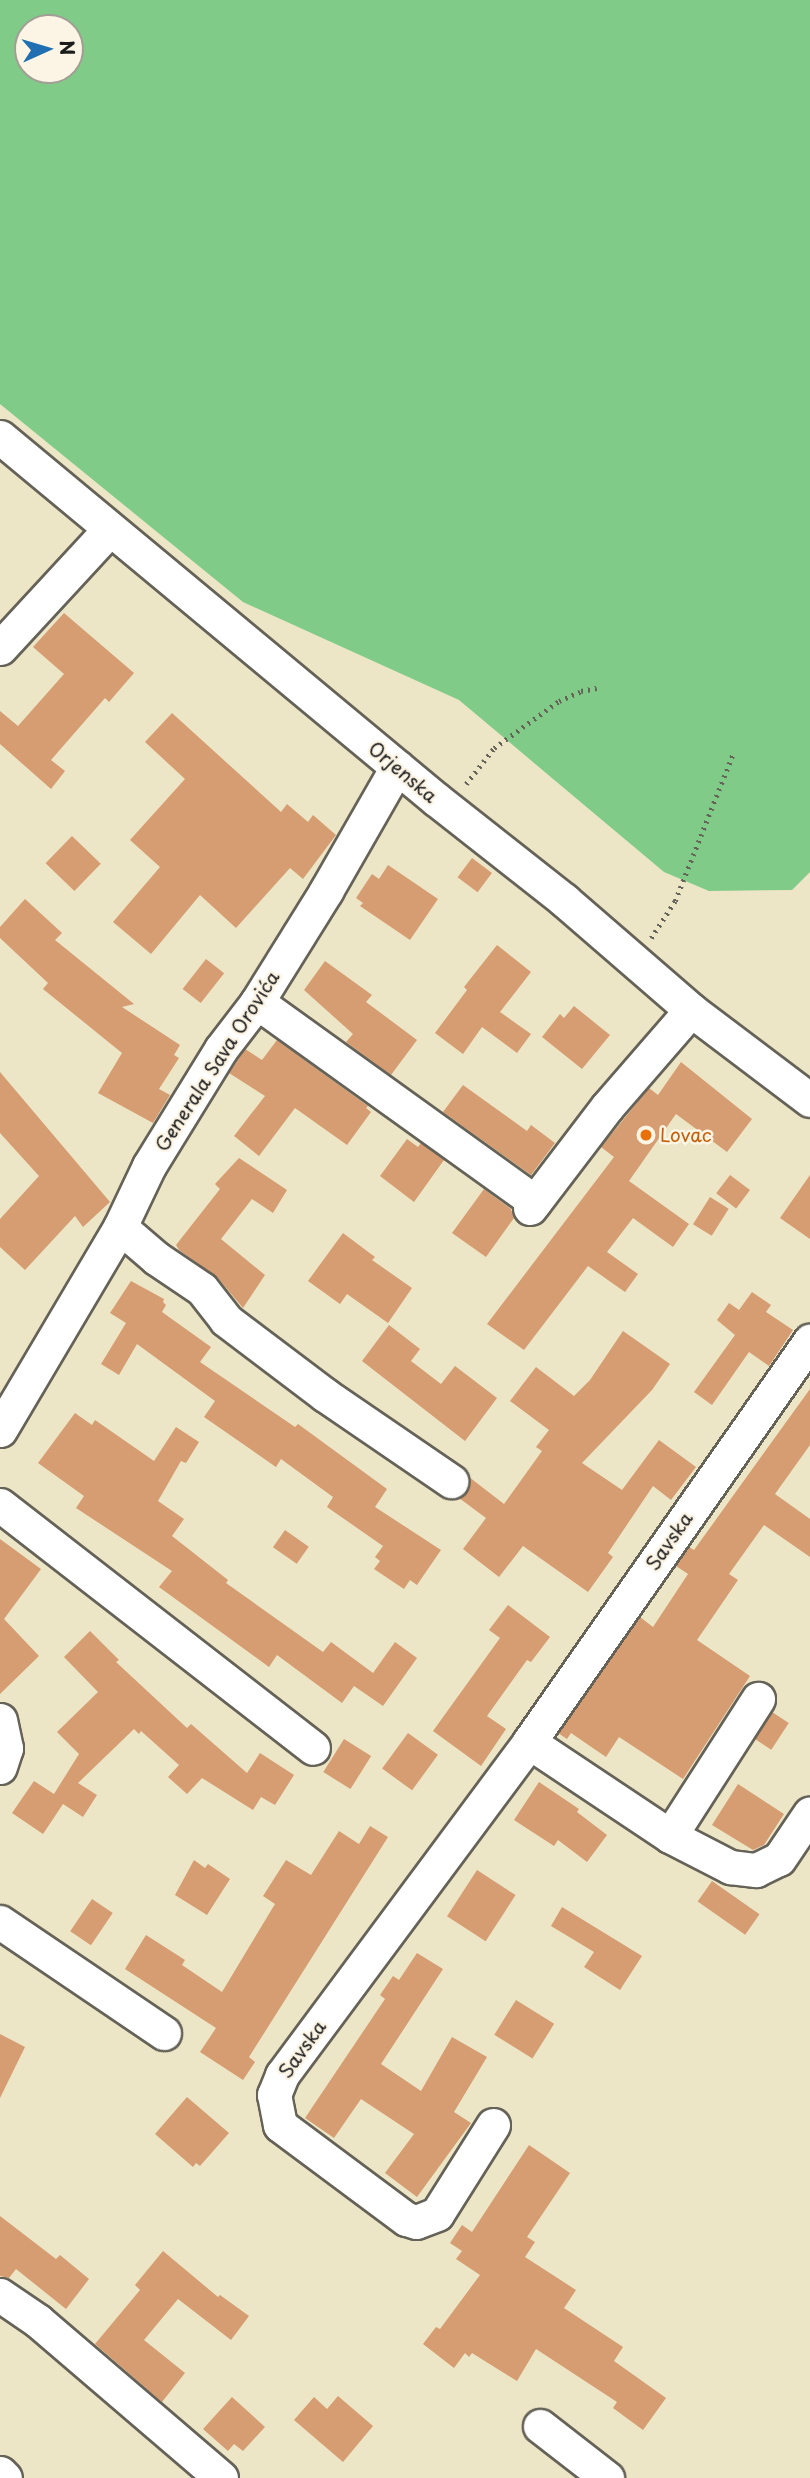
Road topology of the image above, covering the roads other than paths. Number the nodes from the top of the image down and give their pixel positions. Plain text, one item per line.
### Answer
1 (0, 438) edge
2 (110, 529) junction
3 (0, 648) edge
4 (397, 767) junction
5 (257, 1002) junction
6 (691, 1010) junction
7 (810, 1100) edge
8 (120, 1227) junction
9 (810, 1339) edge
10 (3, 1419) edge
11 (450, 1481) dead end
12 (0, 1505) edge
13 (758, 1699) dead end
14 (0, 1720) edge
15 (529, 1742) junction
16 (313, 1748) dead end
17 (0, 1766) edge
18 (810, 1813) edge
19 (670, 1836) junction
20 (0, 1922) edge
21 (164, 2033) dead end
22 (493, 2125) dead end
23 (0, 2295) edge
24 (540, 2426) dead end
25 (0, 2473) edge
26 (5, 2478) edge
27 (221, 2478) edge
28 (607, 2478) edge

1 - 2 street, Orjenska
2 - 3 street
2 - 4 street, Orjenska
4 - 5 street, Generala Sava Orovića
4 - 6 street, Orjenska
5 - 6 street
5 - 8 street, Generala Sava Orovića
6 - 7 street, Orjenska
8 - 10 street, Generala Sava Orovića
8 - 11 street
9 - 15 street, Savska
12 - 16 street
13 - 19 street
14 - 17 street
15 - 19 street
15 - 22 street, Savska
18 - 19 street
20 - 21 street
23 - 27 street
24 - 28 street
25 - 26 street

